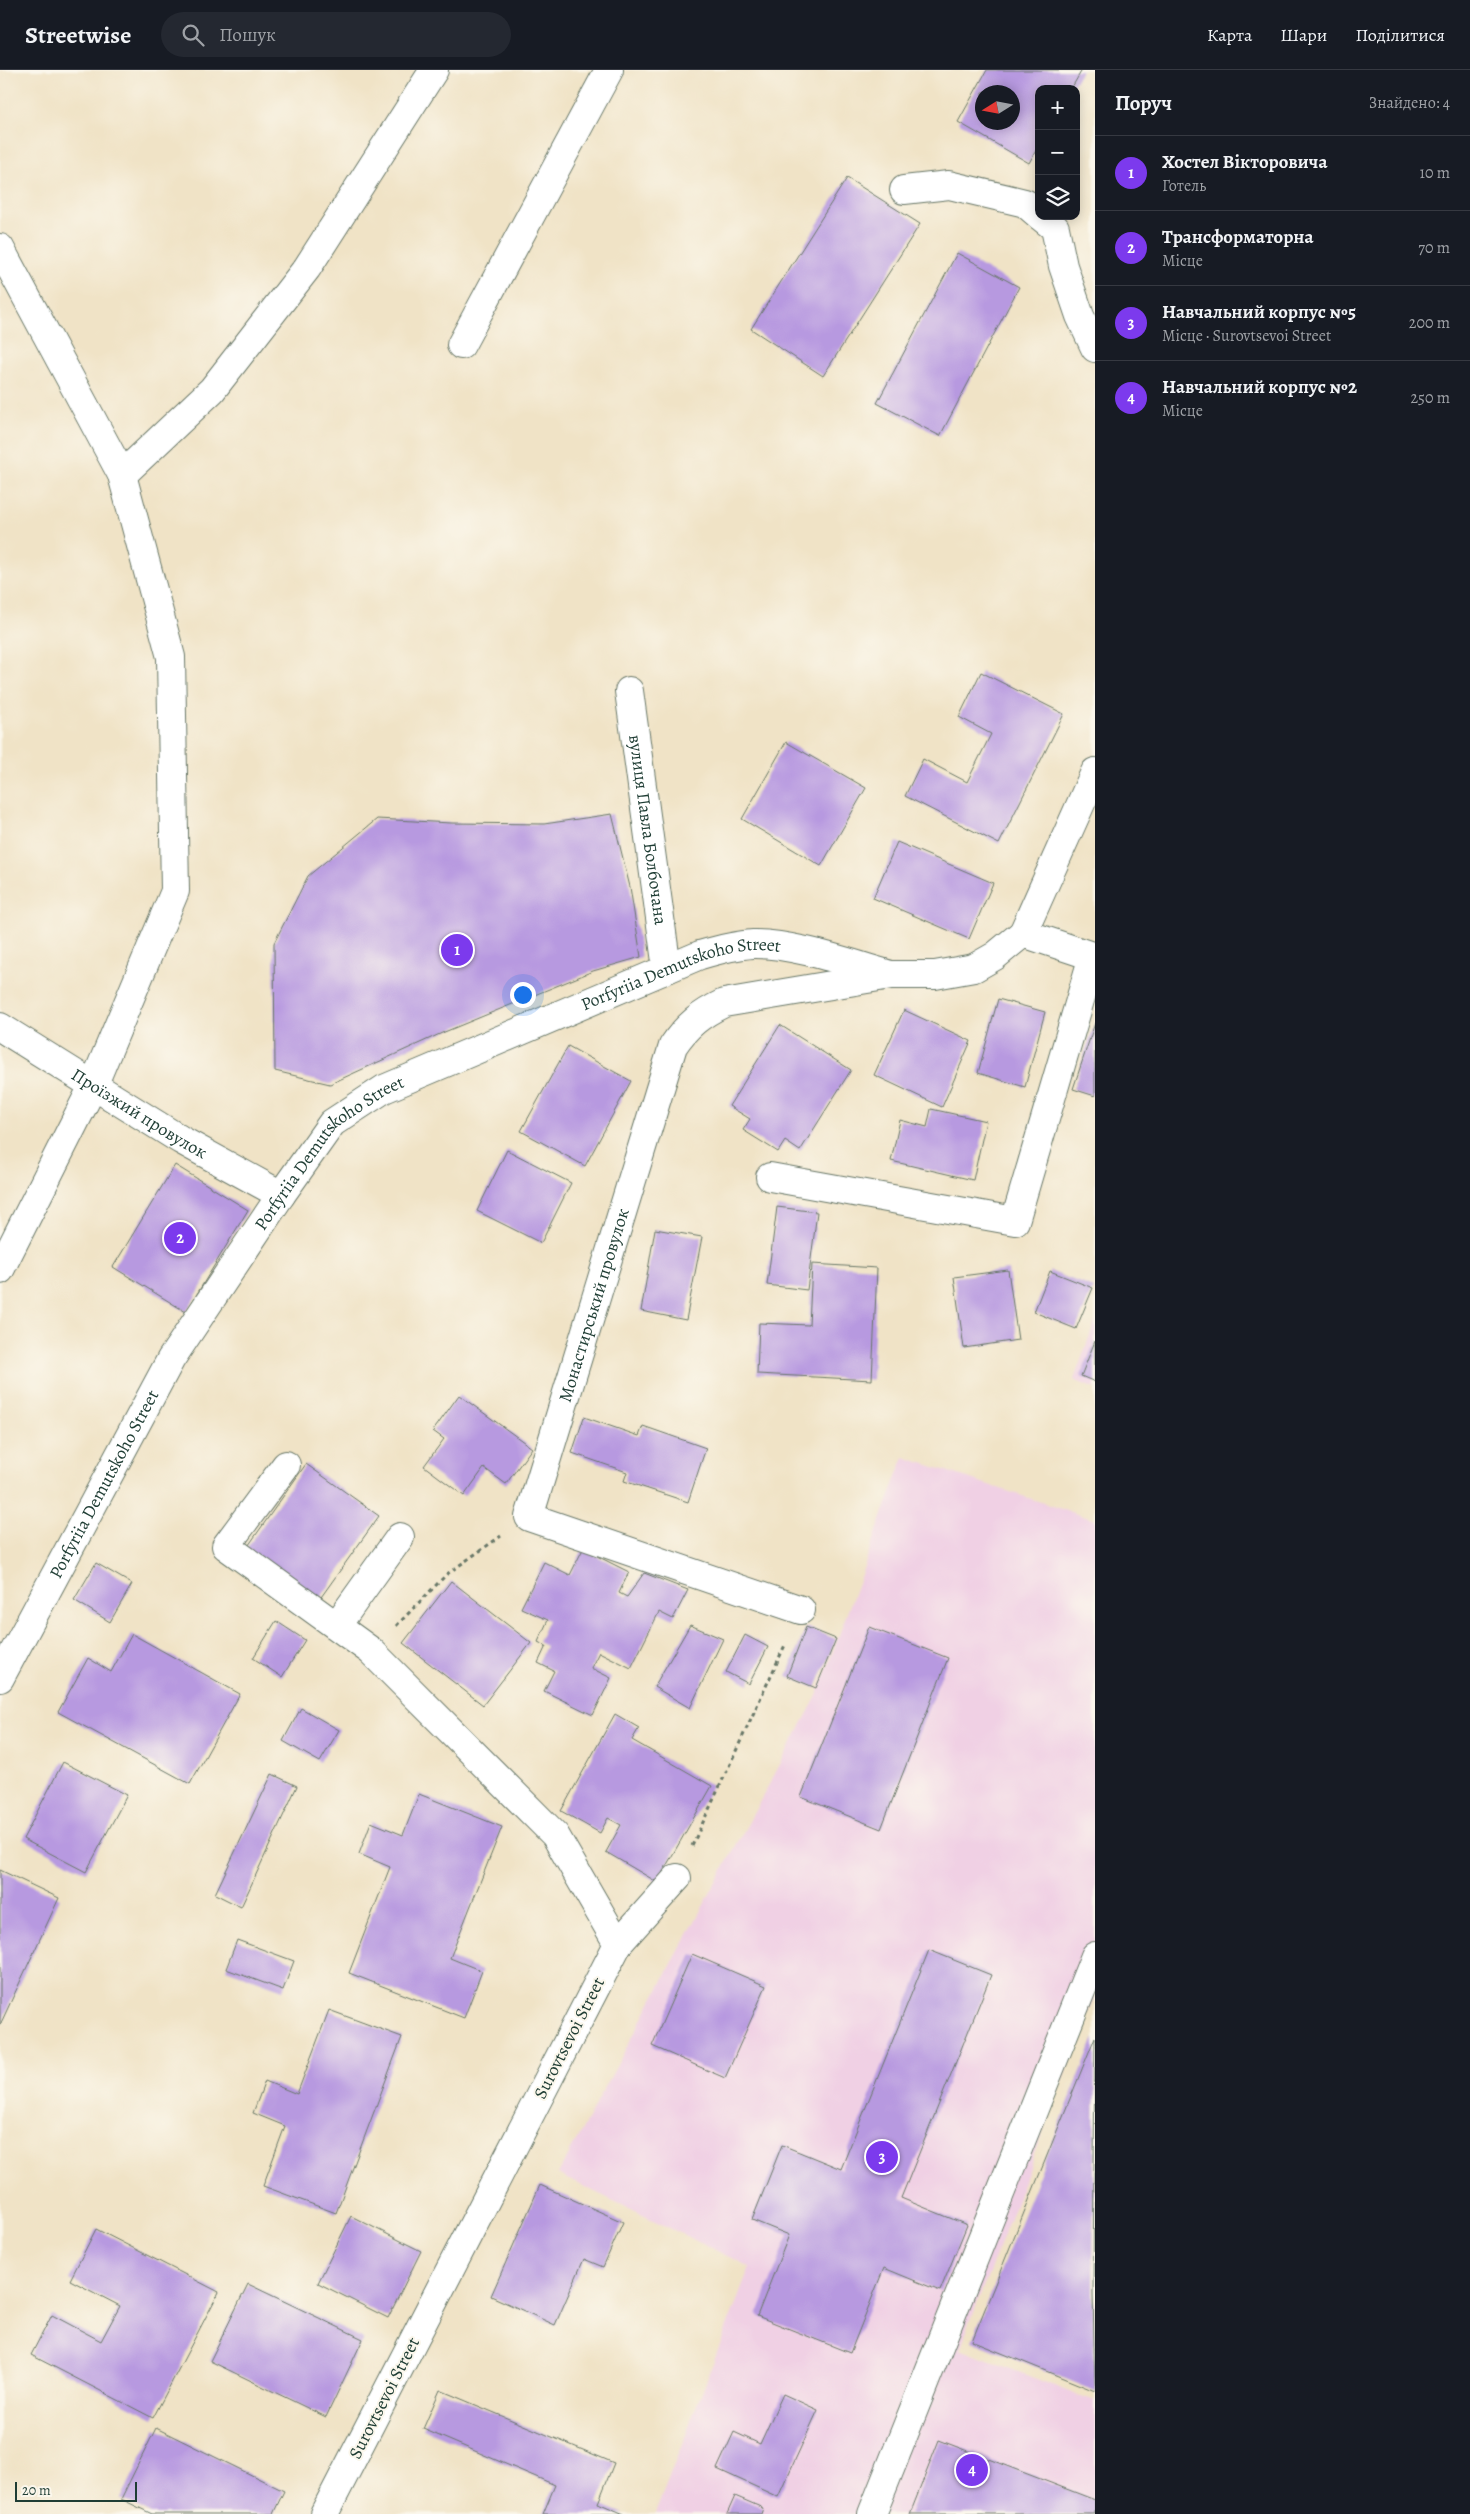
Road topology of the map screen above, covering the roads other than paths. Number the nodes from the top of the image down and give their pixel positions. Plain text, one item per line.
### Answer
1 (434, 70) edge
2 (609, 70) edge
3 (904, 190) dead end
4 (1035, 212) edge
5 (1045, 220) edge
6 (0, 248) edge
7 (460, 345) dead end
8 (1095, 348) edge
9 (122, 475) junction
10 (630, 691) dead end
11 (1095, 772) edge
12 (1023, 933) junction
13 (1094, 957) edge
14 (668, 969) junction
15 (891, 975) junction
16 (0, 1027) edge
17 (93, 1086) junction
18 (770, 1177) dead end
19 (281, 1195) junction
20 (0, 1270) edge
21 (286, 1465) dead end
22 (400, 1537) dead end
23 (801, 1610) road end
24 (337, 1625) junction
25 (0, 1678) edge
26 (677, 1878) road end
27 (618, 1944) junction
28 (1095, 1956) edge
29 (324, 2514) edge
30 (872, 2514) edge

1 - 9 street
2 - 7 street
3 - 4 street
5 - 8 street
6 - 9 street
9 - 17 street
10 - 14 street, вулиця Павла Болбочана
11 - 12 street
12 - 13 street
12 - 15 street
13 - 18 street
14 - 15 street, Porfyriia Demutskoho Street
14 - 19 street, Porfyriia Demutskoho Street
15 - 23 street, Монастирський провулок
16 - 17 street, Проїзжий провулок
17 - 19 street, Проїзжий провулок
17 - 20 street
19 - 25 street, Porfyriia Demutskoho Street
21 - 24 street
22 - 24 street
24 - 27 street
26 - 27 street, Surovtsevoi Street
27 - 29 street, Surovtsevoi Street
28 - 30 street

